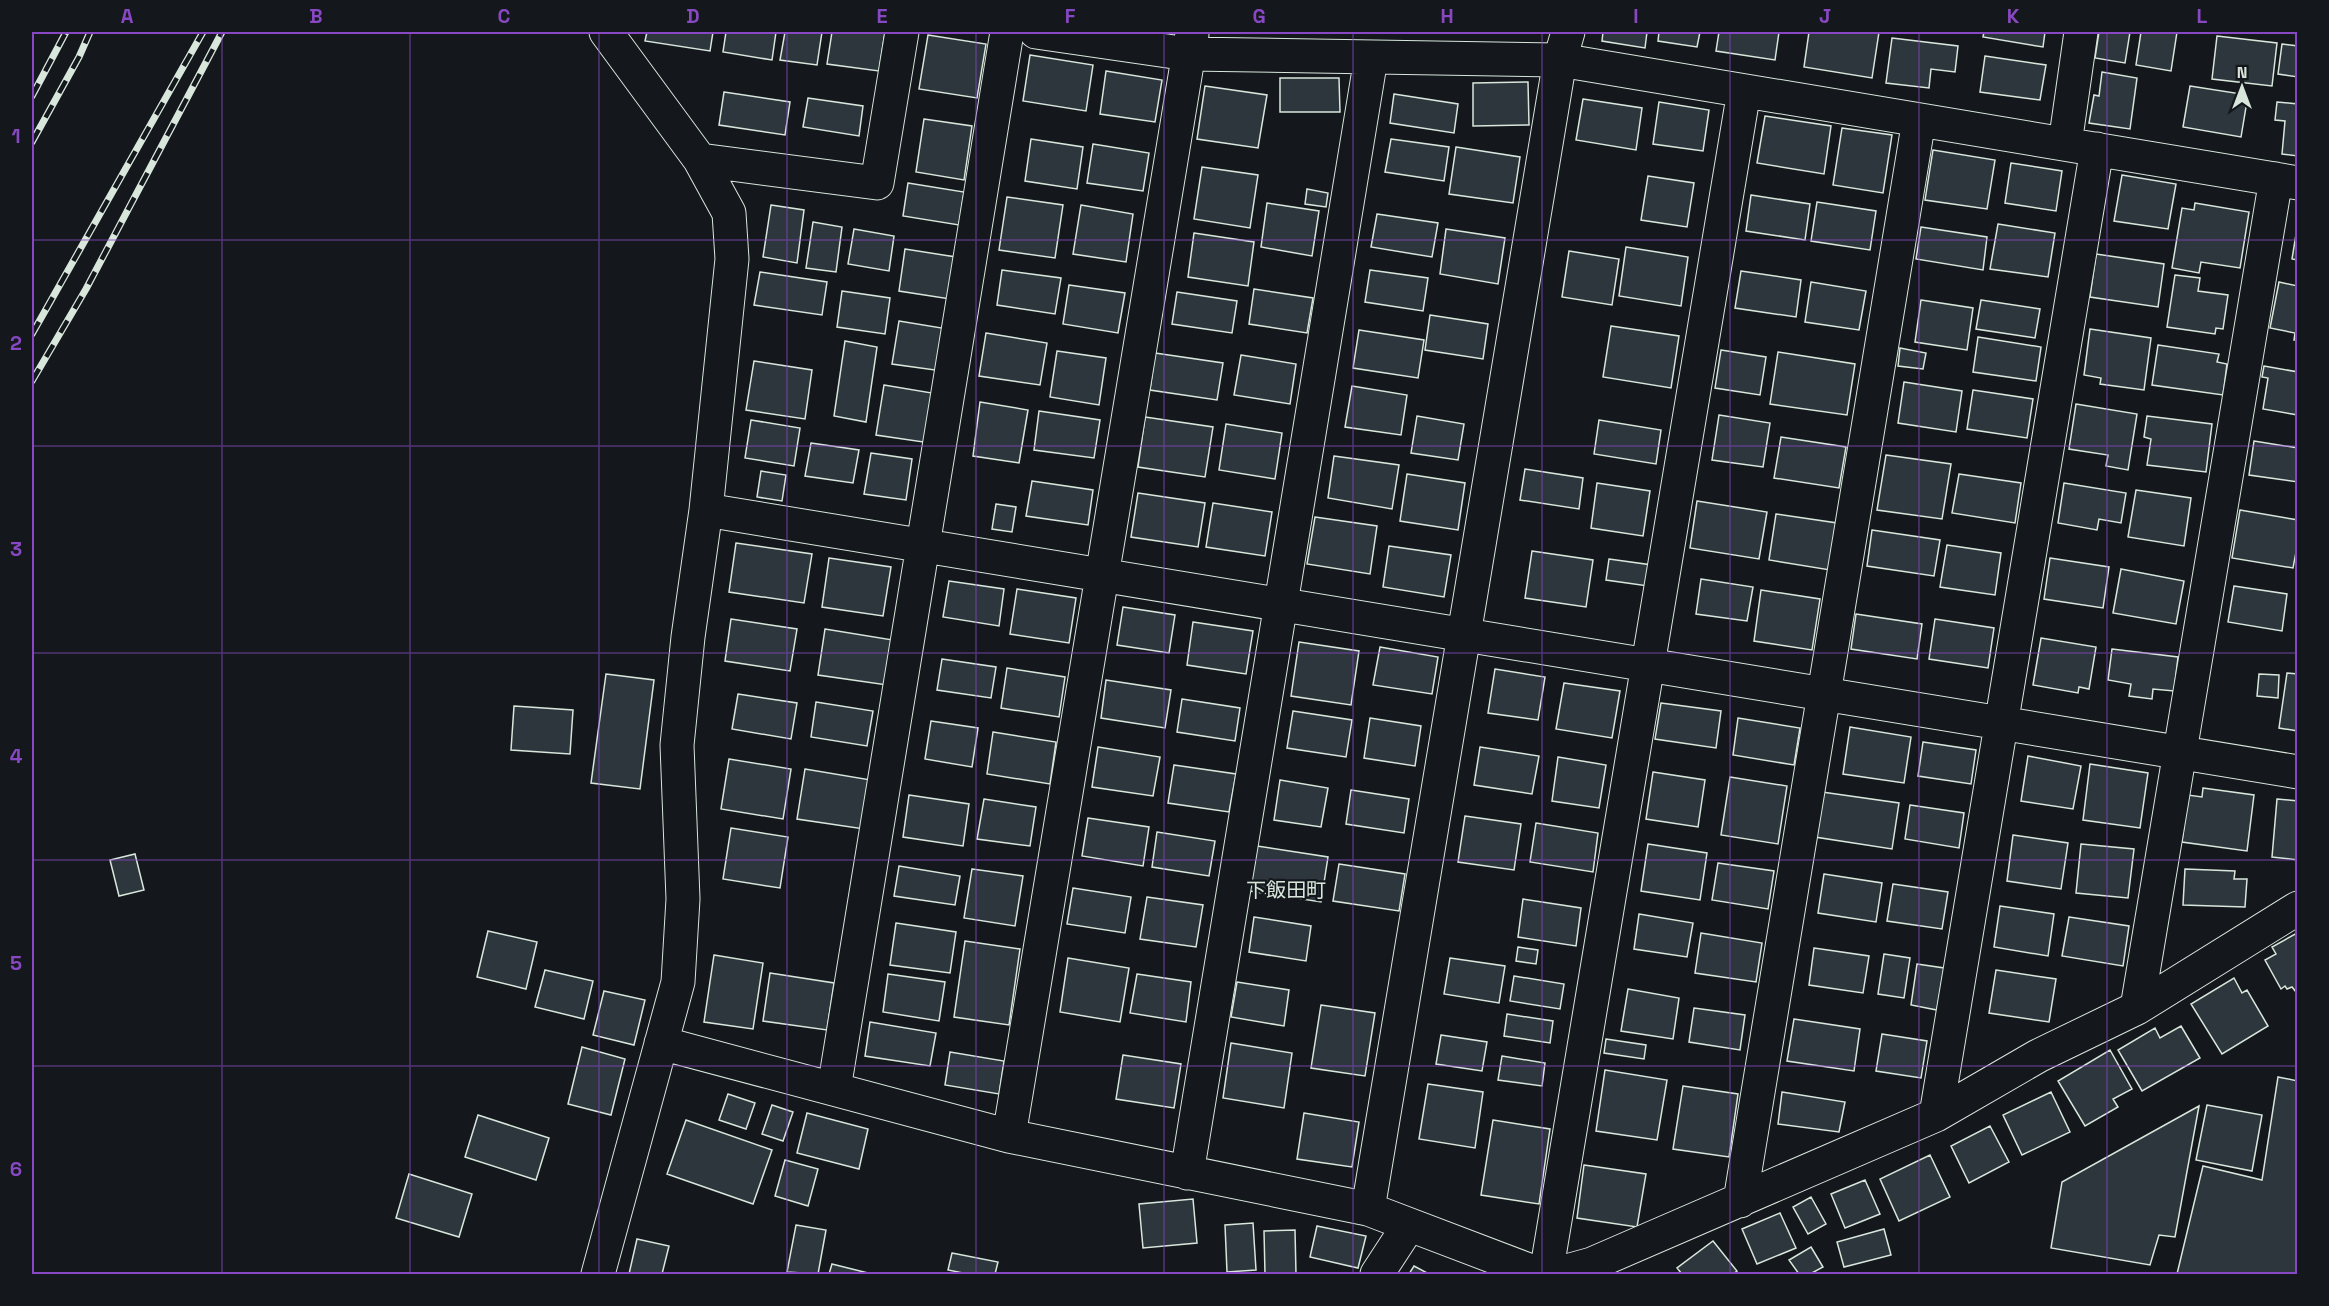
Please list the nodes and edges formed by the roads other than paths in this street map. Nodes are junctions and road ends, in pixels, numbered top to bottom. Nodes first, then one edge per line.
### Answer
1 (606, 32) edge
2 (902, 32) edge
3 (1007, 32) edge
4 (1036, 32) edge
5 (2081, 32) edge
6 (1190, 43) edge
7 (1564, 46) edge
8 (1371, 58) junction
9 (1744, 91) junction
10 (1919, 120) junction
11 (2066, 144) junction
12 (2097, 149) junction
13 (700, 160) junction
14 (2287, 181) edge
15 (705, 510) junction
16 (923, 546) junction
17 (1102, 574) junction
18 (1281, 605) junction
19 (1464, 634) junction
20 (1648, 664) junction
21 (1824, 694) junction
22 (2002, 723) junction
23 (2180, 752) junction
24 (2298, 771) edge
25 (2298, 908) edge
26 (2137, 1008) junction
27 (661, 1043) junction
28 (834, 1089) junction
29 (1936, 1115) junction
30 (1008, 1136) junction
31 (1187, 1173) junction
32 (1740, 1201) junction
33 (1368, 1209) junction
34 (1409, 1225) junction
35 (598, 1275) edge
36 (1377, 1275) edge
37 (1539, 1275) edge
38 (1546, 1275) edge
39 (1556, 1275) edge

1 - 13 street
2 - 13 street
3 - 16 street
4 - 6 street
5 - 11 street
6 - 8 street
6 - 17 street
7 - 8 street
7 - 9 street
7 - 19 street
8 - 18 street
9 - 10 street
9 - 20 street
10 - 11 street
10 - 21 street
11 - 12 street
12 - 14 street
12 - 22 street
13 - 15 street
14 - 23 street
15 - 16 street
15 - 27 street
16 - 17 street
16 - 28 street
17 - 18 street
17 - 30 street
18 - 19 street
18 - 31 street
19 - 20 street
19 - 33 street
20 - 21 street
20 - 38 street
21 - 22 street
21 - 32 street
22 - 23 street
22 - 29 street
23 - 24 street
23 - 26 street
25 - 26 street
26 - 29 street
27 - 28 street
27 - 35 street
28 - 30 street
29 - 32 street
30 - 31 street
31 - 33 street
32 - 39 street
33 - 34 street
34 - 36 street
34 - 37 street

